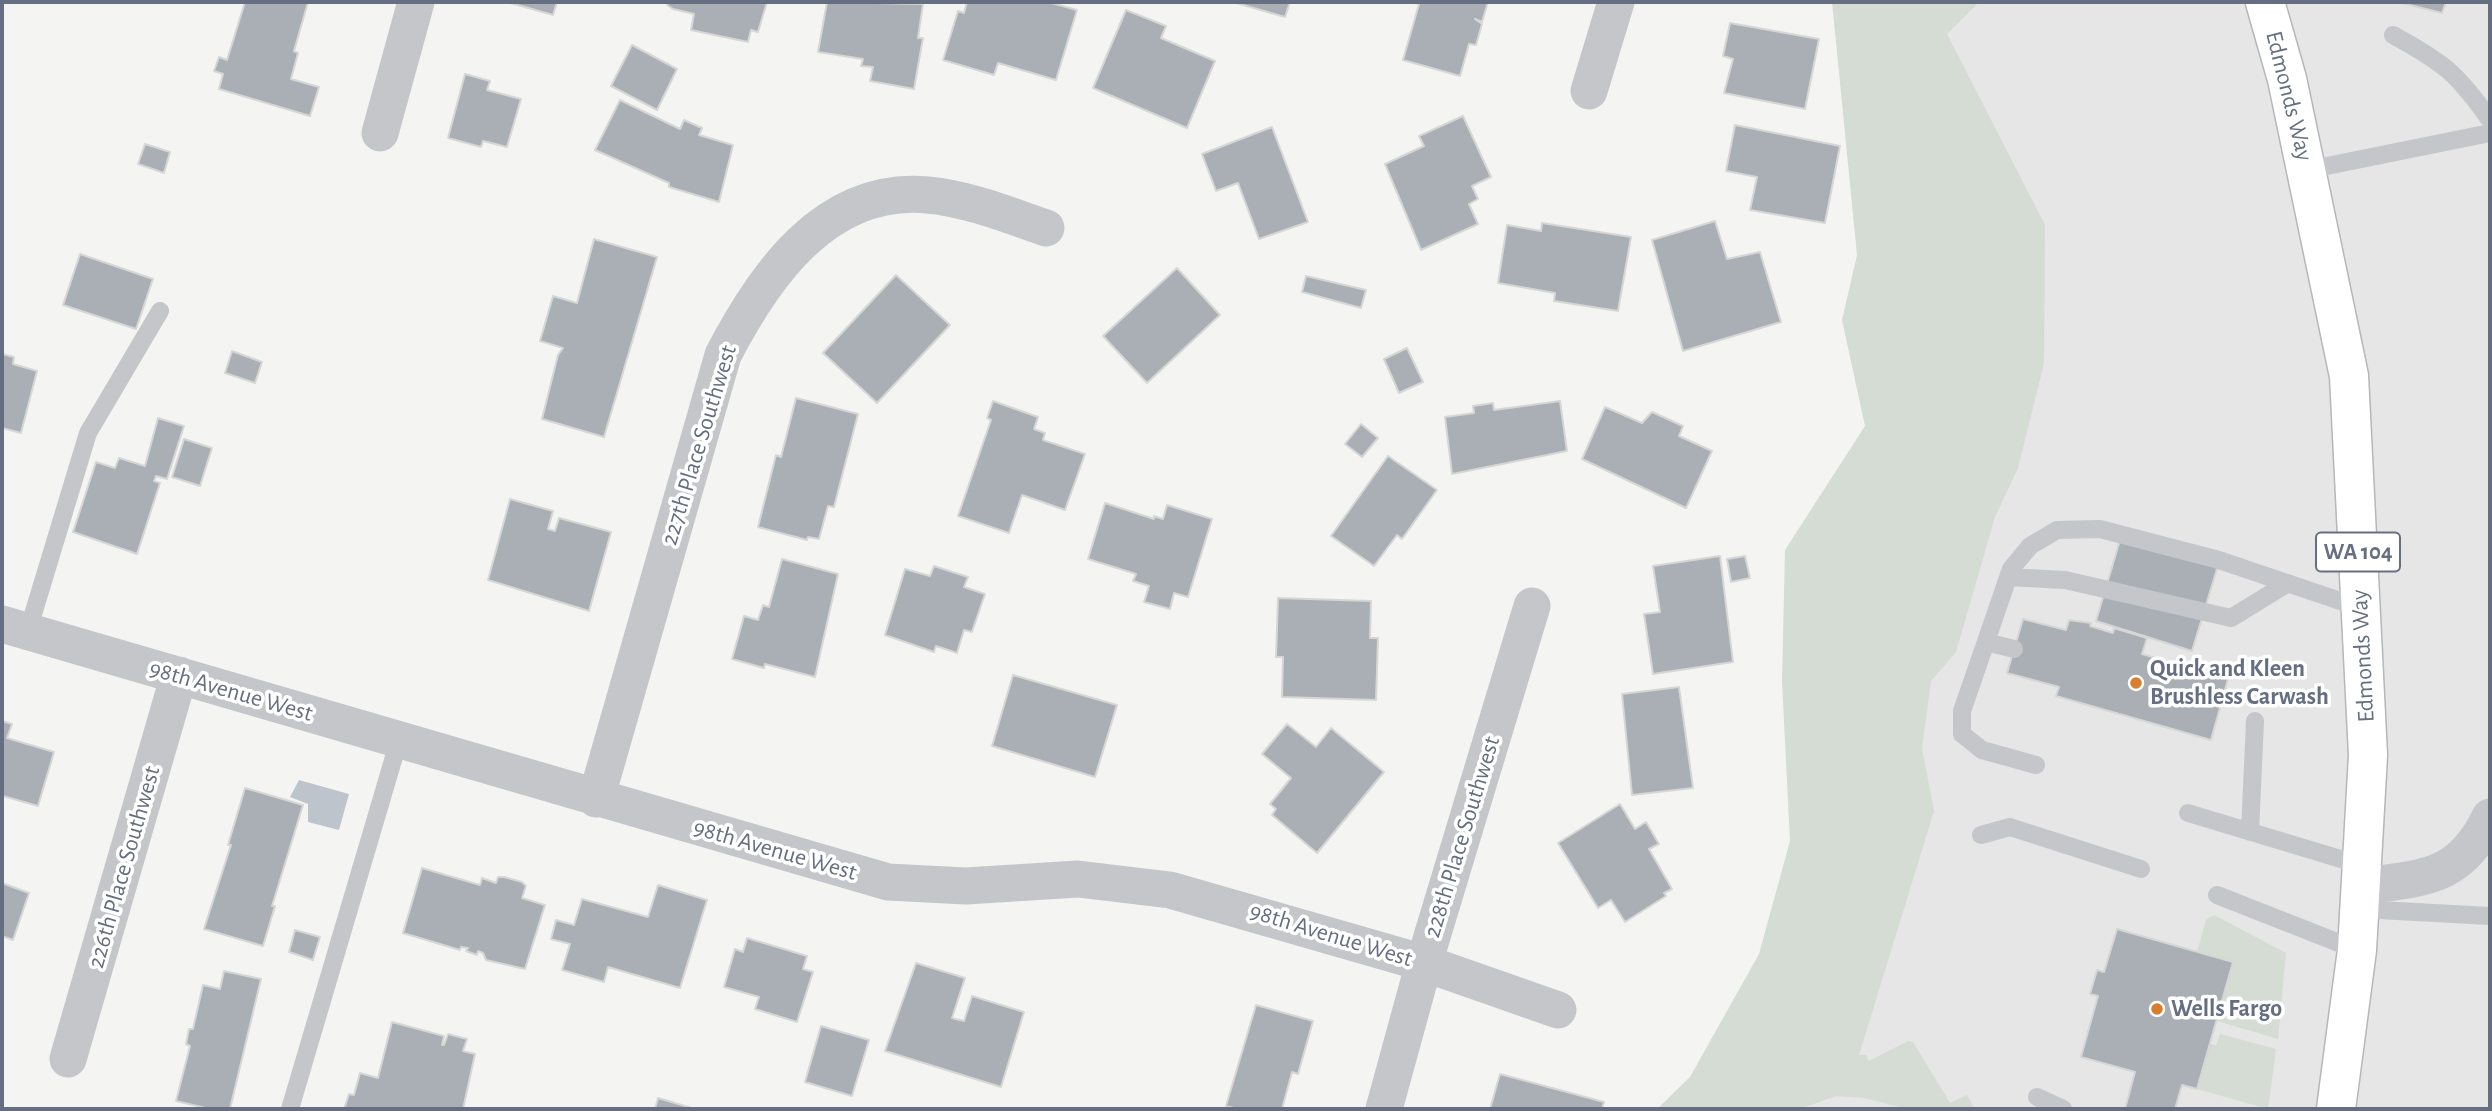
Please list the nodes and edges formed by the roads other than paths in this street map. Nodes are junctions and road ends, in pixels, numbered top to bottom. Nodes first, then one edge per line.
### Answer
1 (416, 2) edge
2 (1616, 2) edge
3 (2264, 2) edge
4 (2393, 35) dead end
5 (1590, 91) dead end
6 (2490, 120) edge
7 (380, 133) dead end
8 (2490, 133) edge
9 (2307, 170) junction
10 (1046, 228) dead end
11 (160, 312) dead end
12 (2008, 577) junction
13 (2288, 583) junction
14 (1532, 606) dead end
15 (2361, 608) junction
16 (15, 628) edge
17 (1986, 642) junction
18 (2014, 649) dead end
19 (179, 675) junction
20 (2255, 721) dead end
21 (399, 740) junction
22 (2036, 765) dead end
23 (596, 799) junction
24 (2188, 813) dead end
25 (2490, 817) edge
26 (2250, 832) junction
27 (1981, 835) dead end
28 (2141, 869) dead end
29 (2362, 887) junction
30 (2217, 895) dead end
31 (2490, 916) edge
32 (2357, 950) junction
33 (1424, 963) junction
34 (1558, 1010) dead end
35 (68, 1059) dead end
36 (2037, 1097) dead end
37 (290, 1109) edge
38 (1384, 1109) edge
39 (2063, 1109) edge
40 (2336, 1109) edge

1 - 7 street
2 - 5 street
3 - 9 main road, Edmonds Way / WA 104
4 - 6 lane
8 - 9 lane
9 - 15 main road, Edmonds Way / WA 104
10 - 23 street, 227th Place Southwest
11 - 16 lane
12 - 13 lane
12 - 13 lane
12 - 17 lane
13 - 15 lane
14 - 33 street, 228th Place Southwest
15 - 29 main road, Edmonds Way / WA 104
16 - 19 street, 98th Avenue West
17 - 18 lane
17 - 22 lane
19 - 21 street, 98th Avenue West
19 - 35 street, 226th Place Southwest
20 - 26 lane
21 - 23 street, 98th Avenue West
21 - 37 lane
23 - 33 street, 98th Avenue West
24 - 26 lane
25 - 29 street
26 - 29 lane
27 - 28 lane
29 - 31 lane
29 - 32 main road, Edmonds Way / WA 104
30 - 32 lane
32 - 40 main road, Edmonds Way / WA 104
33 - 34 street, 98th Avenue West
33 - 38 street, 228th Place Southwest
36 - 39 lane

